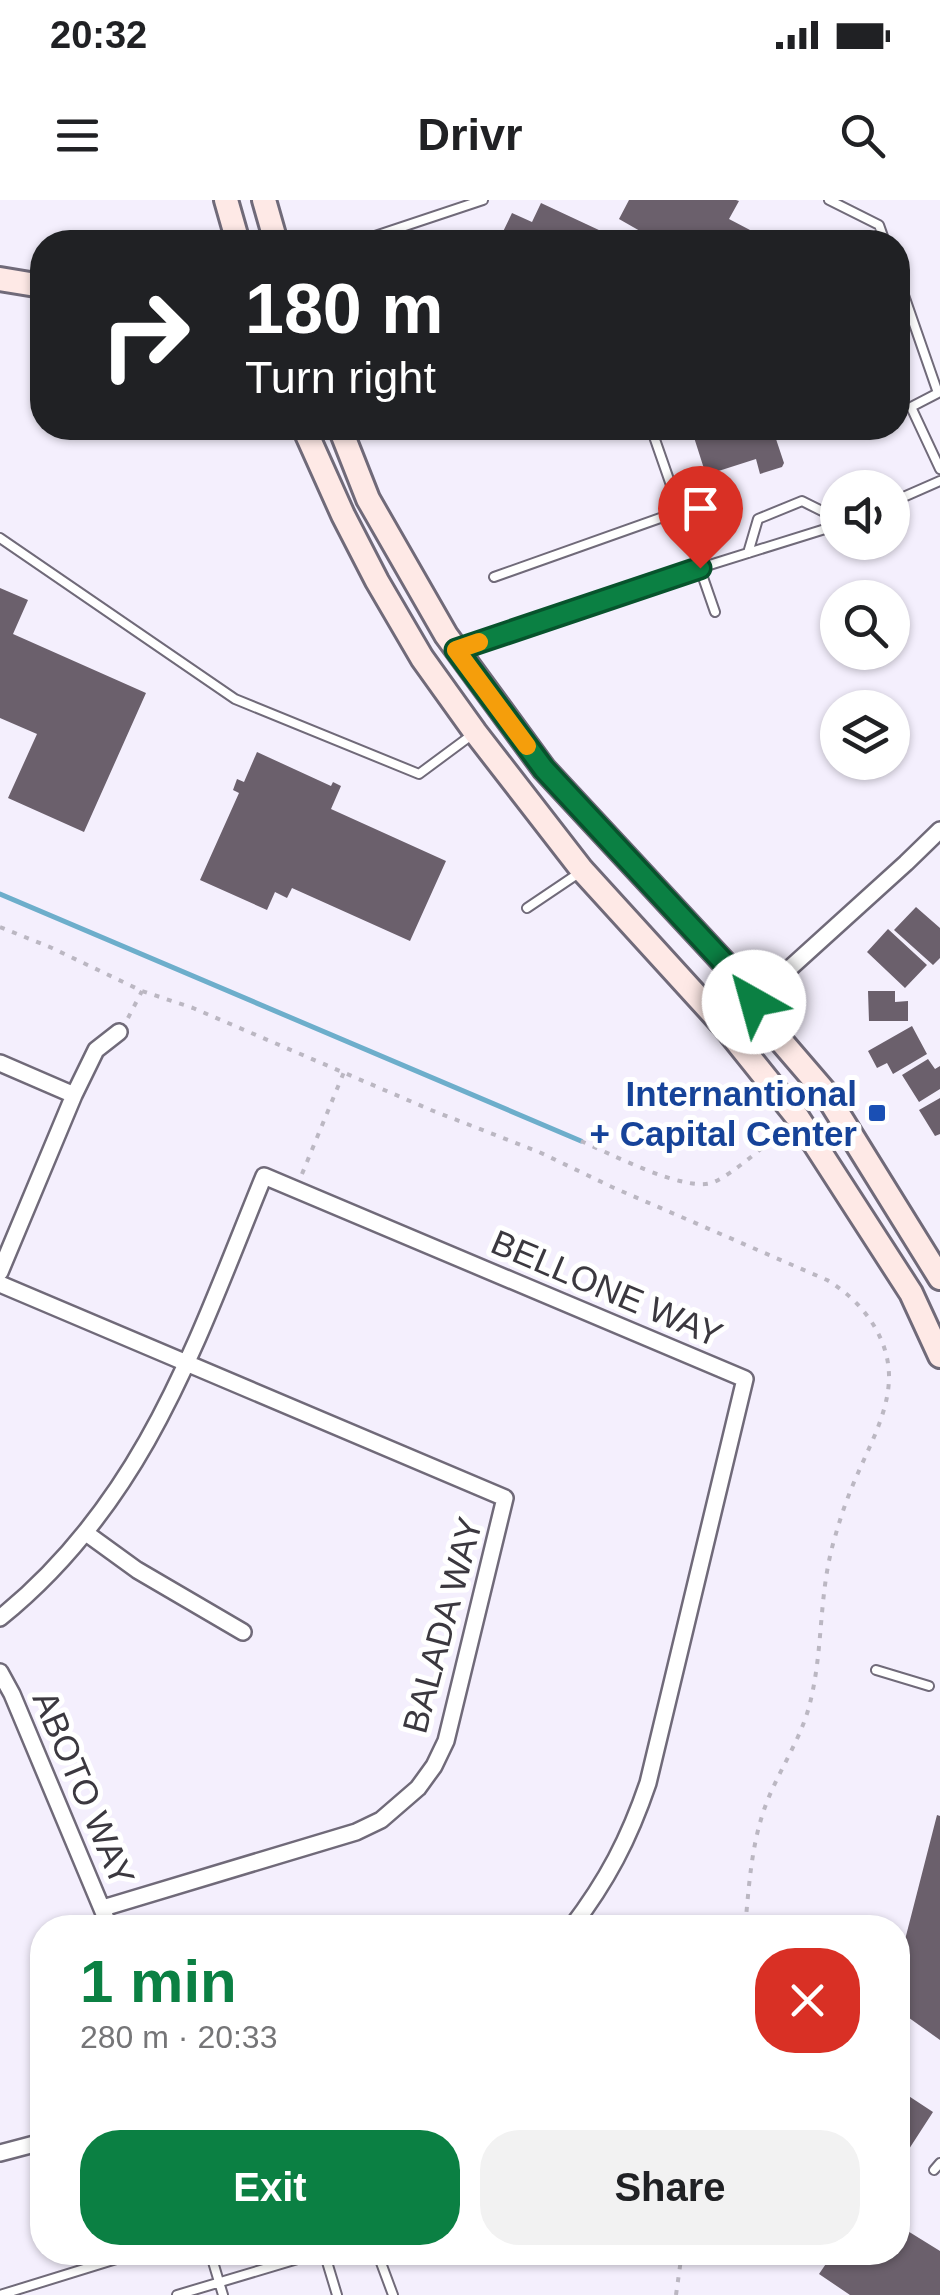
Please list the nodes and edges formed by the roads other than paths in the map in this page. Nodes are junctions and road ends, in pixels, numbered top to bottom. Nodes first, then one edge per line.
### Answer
1 (226, 200) edge
2 (264, 200) edge
3 (484, 200) edge
4 (829, 200) edge
5 (235, 230) edge
6 (273, 230) edge
7 (393, 230) edge
8 (881, 230) edge
9 (0, 279) edge
10 (30, 284) edge
11 (910, 312) edge
12 (309, 440) edge
13 (345, 440) edge
14 (655, 440) edge
15 (940, 469) edge
16 (940, 481) edge
17 (910, 494) edge
18 (680, 512) junction
19 (820, 512) edge
20 (820, 528) edge
21 (0, 538) edge
22 (748, 552) junction
23 (700, 568) junction
24 (494, 576) dead end
25 (715, 612) dead end
26 (456, 650) junction
27 (476, 732) junction
28 (940, 830) edge
29 (582, 870) junction
30 (527, 908) dead end
31 (754, 1002) junction
32 (725, 1027) junction
33 (120, 1032) road end
34 (0, 1063) edge
35 (74, 1095) junction
36 (0, 1272) edge
37 (940, 1278) edge
38 (0, 1284) edge
39 (937, 1341) edge
40 (187, 1363) junction
41 (86, 1533) junction
42 (0, 1618) edge
43 (244, 1632) dead end
44 (876, 1670) dead end
45 (0, 1672) edge
46 (928, 1686) dead end
47 (103, 1908) junction
48 (105, 1915) edge
49 (581, 1915) edge
50 (30, 2145) edge
51 (0, 2153) edge
52 (97, 2265) edge
53 (214, 2265) edge
54 (277, 2265) edge
55 (327, 2265) edge
56 (382, 2265) edge
57 (41, 2282) junction
58 (219, 2282) junction
59 (0, 2295) edge
60 (46, 2295) edge
61 (177, 2295) edge
62 (222, 2295) edge
63 (337, 2295) edge
64 (393, 2295) edge

1 - 5 main road
2 - 6 main road
3 - 7 lane
4 - 8 lane
9 - 10 main road
11 - 15 lane
12 - 27 main road
13 - 26 main road
14 - 18 lane
16 - 17 lane
18 - 23 lane
18 - 24 lane
19 - 22 lane
20 - 22 lane
21 - 27 lane
22 - 23 lane
23 - 25 lane
23 - 26 lane
26 - 31 main road
27 - 29 main road
28 - 31 street
29 - 30 lane
29 - 32 main road
31 - 32 street
31 - 37 main road
32 - 39 main road
33 - 35 street
34 - 35 street
35 - 36 street
38 - 40 street, BALADA WAY
40 - 41 street
40 - 47 street, BALADA WAY
40 - 49 street, BELLONE WAY
41 - 42 street
41 - 43 street
44 - 46 lane
45 - 47 street, ABOTO WAY
47 - 48 street, ABOTO WAY
50 - 51 street
52 - 57 lane
53 - 58 lane
54 - 58 lane
55 - 63 lane
56 - 64 lane
57 - 59 lane
57 - 60 lane
58 - 61 lane
58 - 62 lane

